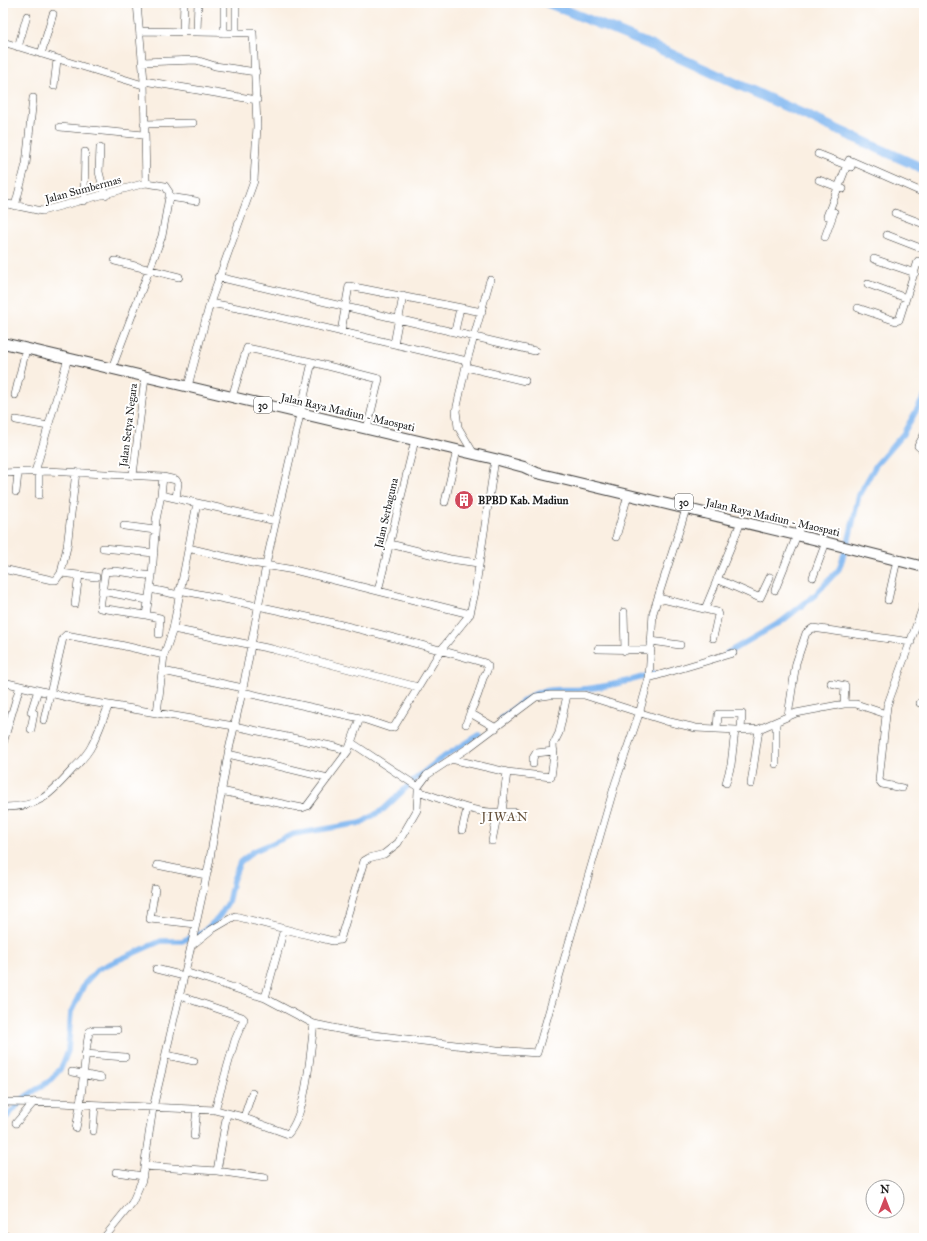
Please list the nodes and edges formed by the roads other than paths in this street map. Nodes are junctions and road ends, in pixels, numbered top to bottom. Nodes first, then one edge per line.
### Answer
1 (137, 3) edge
2 (184, 3) edge
3 (198, 3) edge
4 (224, 3) edge
5 (236, 3) edge
6 (53, 14) dead end
7 (28, 16) dead end
8 (140, 31) junction
9 (184, 31) junction
10 (197, 31) junction
11 (224, 33) junction
12 (236, 33) junction
13 (3, 42) edge
14 (18, 46) junction
15 (41, 54) junction
16 (57, 60) junction
17 (142, 62) junction
18 (256, 72) junction
19 (143, 83) junction
20 (54, 86) dead end
21 (33, 98) dead end
22 (257, 100) junction
23 (193, 123) dead end
24 (144, 124) junction
25 (60, 128) dead end
26 (144, 135) junction
27 (100, 148) dead end
28 (85, 152) dead end
29 (818, 154) dead end
30 (850, 164) junction
31 (819, 180) dead end
32 (146, 183) junction
33 (841, 188) junction
34 (924, 193) edge
35 (105, 195) junction
36 (169, 197) junction
37 (84, 201) junction
38 (196, 201) dead end
39 (3, 203) edge
40 (823, 205) dead end
41 (14, 206) junction
42 (831, 208) junction
43 (894, 213) dead end
44 (827, 216) dead end
45 (924, 224) edge
46 (887, 235) dead end
47 (824, 237) dead end
48 (924, 248) edge
49 (874, 259) dead end
50 (115, 261) dead end
51 (921, 263) edge
52 (150, 270) junction
53 (915, 273) junction
54 (179, 277) dead end
55 (218, 277) junction
56 (490, 280) dead end
57 (868, 284) dead end
58 (403, 296) junction
59 (906, 298) junction
60 (210, 303) junction
61 (346, 307) junction
62 (460, 308) junction
63 (858, 308) dead end
64 (482, 312) junction
65 (399, 319) junction
66 (455, 331) junction
67 (341, 332) junction
68 (475, 335) junction
69 (3, 343) edge
70 (394, 344) junction
71 (26, 349) junction
72 (535, 351) dead end
73 (68, 358) junction
74 (312, 362) junction
75 (467, 364) junction
76 (112, 368) junction
77 (145, 377) junction
78 (525, 381) dead end
79 (188, 386) junction
80 (15, 396) dead end
81 (232, 397) junction
82 (300, 414) junction
83 (16, 420) dead end
84 (48, 426) junction
85 (367, 429) junction
86 (924, 435) edge
87 (415, 440) junction
88 (457, 450) junction
89 (924, 451) edge
90 (474, 454) junction
91 (495, 459) junction
92 (3, 472) edge
93 (37, 472) junction
94 (76, 472) junction
95 (18, 473) junction
96 (133, 475) junction
97 (163, 477) junction
98 (597, 484) junction
99 (16, 492) dead end
100 (161, 495) junction
101 (628, 495) junction
102 (38, 496) dead end
103 (176, 498) junction
104 (445, 502) dead end
105 (198, 503) junction
106 (686, 510) junction
107 (276, 521) junction
108 (741, 522) junction
109 (124, 526) dead end
110 (155, 530) junction
111 (798, 532) junction
112 (616, 537) dead end
113 (826, 542) junction
114 (390, 544) junction
115 (849, 545) junction
116 (103, 548) dead end
117 (188, 548) junction
118 (154, 553) junction
119 (897, 560) junction
120 (924, 562) edge
121 (478, 563) junction
122 (267, 565) junction
123 (3, 569) edge
124 (61, 573) junction
125 (79, 575) junction
126 (152, 576) junction
127 (96, 577) dead end
128 (770, 577) dead end
129 (813, 577) dead end
130 (717, 579) junction
131 (150, 589) junction
132 (775, 590) dead end
133 (102, 591) junction
134 (378, 591) junction
135 (179, 592) junction
136 (658, 598) junction
137 (147, 600) junction
138 (888, 600) dead end
139 (75, 604) dead end
140 (924, 604) edge
141 (259, 605) junction
142 (705, 609) junction
143 (624, 612) dead end
144 (470, 614) junction
145 (146, 615) junction
146 (922, 615) edge
147 (173, 628) junction
148 (159, 634) dead end
149 (713, 638) dead end
150 (651, 641) junction
151 (911, 642) junction
152 (252, 645) junction
153 (680, 645) dead end
154 (598, 649) dead end
155 (441, 650) junction
156 (651, 650) junction
157 (625, 651) junction
158 (733, 653) dead end
159 (164, 655) junction
160 (164, 671) junction
161 (649, 677) junction
162 (3, 682) edge
163 (831, 683) dead end
164 (20, 686) junction
165 (418, 687) junction
166 (38, 690) junction
167 (243, 690) junction
168 (50, 693) junction
169 (567, 695) junction
170 (844, 704) junction
171 (109, 705) junction
172 (156, 713) junction
173 (470, 713) junction
174 (639, 714) junction
175 (886, 714) junction
176 (788, 716) junction
177 (360, 718) junction
178 (44, 720) dead end
179 (776, 722) junction
180 (466, 724) dead end
181 (234, 726) junction
182 (493, 726) junction
183 (32, 729) dead end
184 (717, 729) junction
185 (759, 729) junction
186 (738, 730) junction
187 (3, 743) edge
188 (352, 743) junction
189 (348, 751) junction
190 (554, 751) junction
191 (228, 754) junction
192 (450, 759) junction
193 (532, 764) dead end
194 (776, 764) dead end
195 (507, 772) junction
196 (328, 778) junction
197 (726, 783) dead end
198 (751, 784) dead end
199 (902, 788) dead end
200 (418, 789) junction
201 (221, 791) junction
202 (4, 808) edge
203 (467, 809) junction
204 (500, 812) junction
205 (515, 812) dead end
206 (462, 830) dead end
207 (492, 841) dead end
208 (157, 865) dead end
209 (206, 875) junction
210 (156, 889) dead end
211 (195, 926) junction
212 (284, 929) junction
213 (191, 946) junction
214 (156, 969) dead end
215 (184, 974) junction
216 (180, 996) junction
217 (265, 998) junction
218 (314, 1024) junction
219 (117, 1030) dead end
220 (85, 1054) junction
221 (166, 1055) junction
222 (125, 1057) dead end
223 (194, 1062) dead end
224 (72, 1072) dead end
225 (83, 1075) junction
226 (101, 1078) dead end
227 (252, 1093) dead end
228 (3, 1102) edge
229 (34, 1102) junction
230 (81, 1104) junction
231 (95, 1105) junction
232 (153, 1108) junction
233 (198, 1109) junction
234 (215, 1110) junction
235 (228, 1113) junction
236 (244, 1117) junction
237 (16, 1123) dead end
238 (76, 1128) dead end
239 (93, 1131) dead end
240 (194, 1136) dead end
241 (144, 1166) junction
242 (217, 1171) junction
243 (116, 1172) dead end
244 (143, 1176) junction
245 (265, 1178) dead end
246 (3, 1235) edge
247 (10, 1238) edge
248 (104, 1238) edge

1 - 8 street
2 - 9 street
3 - 10 street
4 - 11 street
5 - 12 street
6 - 15 street
7 - 14 street
8 - 9 street
8 - 17 street
9 - 10 street
10 - 11 street
11 - 12 street
12 - 18 street
13 - 14 street
14 - 15 street
15 - 16 street
16 - 19 street
16 - 20 street
17 - 18 street
17 - 19 street
18 - 22 street
19 - 22 street
19 - 24 street
21 - 41 street
22 - 55 street
23 - 24 street
24 - 26 street
25 - 26 street
26 - 32 street
27 - 35 street
28 - 37 street
29 - 30 street
30 - 33 street
30 - 34 street
31 - 33 street
32 - 35 street, Jalan Sumbermas
32 - 36 street
33 - 42 street
33 - 47 street
35 - 37 street, Jalan Sumbermas
36 - 38 street
36 - 52 street
37 - 41 street, Jalan Sumbermas
39 - 41 street, Jalan Sumbermas
40 - 42 street
42 - 44 street
43 - 45 street
46 - 48 street
48 - 51 street
49 - 53 street
50 - 52 street
51 - 53 street
52 - 54 street
52 - 76 street
53 - 59 street
55 - 60 street
55 - 61 street
56 - 64 street
57 - 59 street
58 - 61 street
58 - 62 street
58 - 65 street
59 - 63 street
60 - 67 street
60 - 79 street
61 - 65 street
61 - 67 street
62 - 64 street
62 - 66 street
64 - 68 street
65 - 66 street
65 - 70 street
66 - 68 street
67 - 70 street
68 - 72 street
68 - 75 street
69 - 71 highway, Jalan Raya Madiun - Maospati / 30
70 - 75 street
71 - 73 highway, Jalan Raya Madiun - Maospati / 30
71 - 80 street
73 - 76 highway, Jalan Raya Madiun - Maospati / 30
73 - 84 street
74 - 81 street
74 - 82 street
74 - 85 street
75 - 78 street
75 - 90 street
76 - 77 highway, Jalan Raya Madiun - Maospati / 30
77 - 79 highway, Jalan Raya Madiun - Maospati / 30
77 - 96 street, Jalan Setya Negara
79 - 81 highway, Jalan Raya Madiun - Maospati / 30
81 - 82 highway, Jalan Raya Madiun - Maospati / 30
82 - 85 highway, Jalan Raya Madiun - Maospati / 30
82 - 107 street
83 - 84 street
84 - 93 street
85 - 87 highway, Jalan Raya Madiun - Maospati / 30
86 - 89 street
87 - 88 highway, Jalan Raya Madiun - Maospati / 30
87 - 114 street, Jalan Serbaguna
88 - 90 highway, Jalan Raya Madiun - Maospati / 30
88 - 104 street
90 - 91 highway, Jalan Raya Madiun - Maospati / 30
91 - 98 highway, Jalan Raya Madiun - Maospati / 30
91 - 121 street
92 - 95 street
93 - 94 street
93 - 95 street
93 - 102 street
94 - 96 street
94 - 124 street
95 - 99 street
96 - 97 street
97 - 100 street
97 - 103 street
98 - 101 highway, Jalan Raya Madiun - Maospati / 30
98 - 111 highway, Jalan Raya Madiun - Maospati / 30
100 - 103 street
100 - 110 street
101 - 106 highway, Jalan Raya Madiun - Maospati / 30
101 - 112 street
103 - 105 street
105 - 107 street
105 - 117 street
106 - 108 highway, Jalan Raya Madiun - Maospati / 30
106 - 136 street
107 - 122 street
108 - 111 highway, Jalan Raya Madiun - Maospati / 30
108 - 130 street
109 - 110 street
110 - 118 street
111 - 113 highway, Jalan Raya Madiun - Maospati / 30
111 - 115 highway, Jalan Raya Madiun - Maospati / 30
111 - 132 street
113 - 115 highway, Jalan Raya Madiun - Maospati / 30
113 - 129 street
114 - 121 street
114 - 134 street, Jalan Serbaguna
115 - 119 highway, Jalan Raya Madiun - Maospati / 30
115 - 120 highway, Jalan Raya Madiun - Maospati / 30
116 - 118 street
117 - 122 street
117 - 135 street
118 - 126 street
119 - 120 highway, Jalan Raya Madiun - Maospati / 30
119 - 138 street
121 - 144 street
122 - 134 street
122 - 141 street
123 - 124 street
124 - 125 street
125 - 127 street
125 - 139 street
126 - 131 street
126 - 133 street
128 - 130 street
130 - 142 street
131 - 135 street
131 - 137 street
133 - 137 street
133 - 145 street
134 - 144 street
135 - 141 street
135 - 147 street
136 - 142 street
136 - 150 street
137 - 145 street
140 - 146 street
141 - 152 street
141 - 155 street
142 - 149 street
143 - 157 street
144 - 155 street
145 - 148 street
146 - 151 street
147 - 152 street
147 - 159 street
150 - 153 street
150 - 156 street
151 - 175 street
151 - 176 street
152 - 165 street
152 - 167 street
154 - 157 street
155 - 165 street
155 - 173 street
156 - 157 street
156 - 161 street
158 - 161 street
159 - 160 street
159 - 168 street
160 - 167 street
160 - 172 street
161 - 174 street
162 - 164 street
163 - 170 street
164 - 166 street
164 - 187 street
165 - 177 street
166 - 168 street
166 - 183 street
167 - 177 street
167 - 181 street
168 - 171 street
168 - 178 street
169 - 174 street
169 - 182 street
169 - 190 street
170 - 175 street
170 - 176 street
171 - 172 street
171 - 202 street
172 - 181 street
173 - 180 street
173 - 182 street
174 - 184 street
174 - 218 street
175 - 199 street
176 - 179 street
177 - 188 street
179 - 185 street
179 - 194 street
181 - 189 street
181 - 191 street
182 - 192 street
184 - 186 street
184 - 186 street
185 - 186 street
185 - 198 street
186 - 197 street
188 - 189 street
188 - 200 street
189 - 196 street
190 - 193 street
190 - 195 street
191 - 196 street
191 - 201 street
192 - 195 street
192 - 200 street
195 - 204 street
196 - 201 street
200 - 203 street
200 - 212 street
201 - 209 street
203 - 204 street
203 - 206 street
204 - 205 street
204 - 207 street
208 - 209 street
209 - 211 street
210 - 211 street
211 - 213 street
212 - 213 street
212 - 217 street
213 - 215 street
214 - 215 street
215 - 216 street
215 - 217 street
216 - 221 street
216 - 234 street
217 - 218 street
218 - 236 street
219 - 220 street
220 - 222 street
220 - 225 street
221 - 223 street
221 - 232 street
224 - 225 street
225 - 226 street
225 - 230 street
227 - 236 street
228 - 229 street
229 - 230 street
229 - 237 street
230 - 231 street
230 - 238 street
231 - 232 street
231 - 239 street
232 - 233 street
232 - 241 street
233 - 234 street
233 - 240 street
234 - 235 street
235 - 236 street
235 - 242 street
241 - 242 street
241 - 244 street
242 - 245 street
243 - 244 street
244 - 248 street
246 - 247 street

